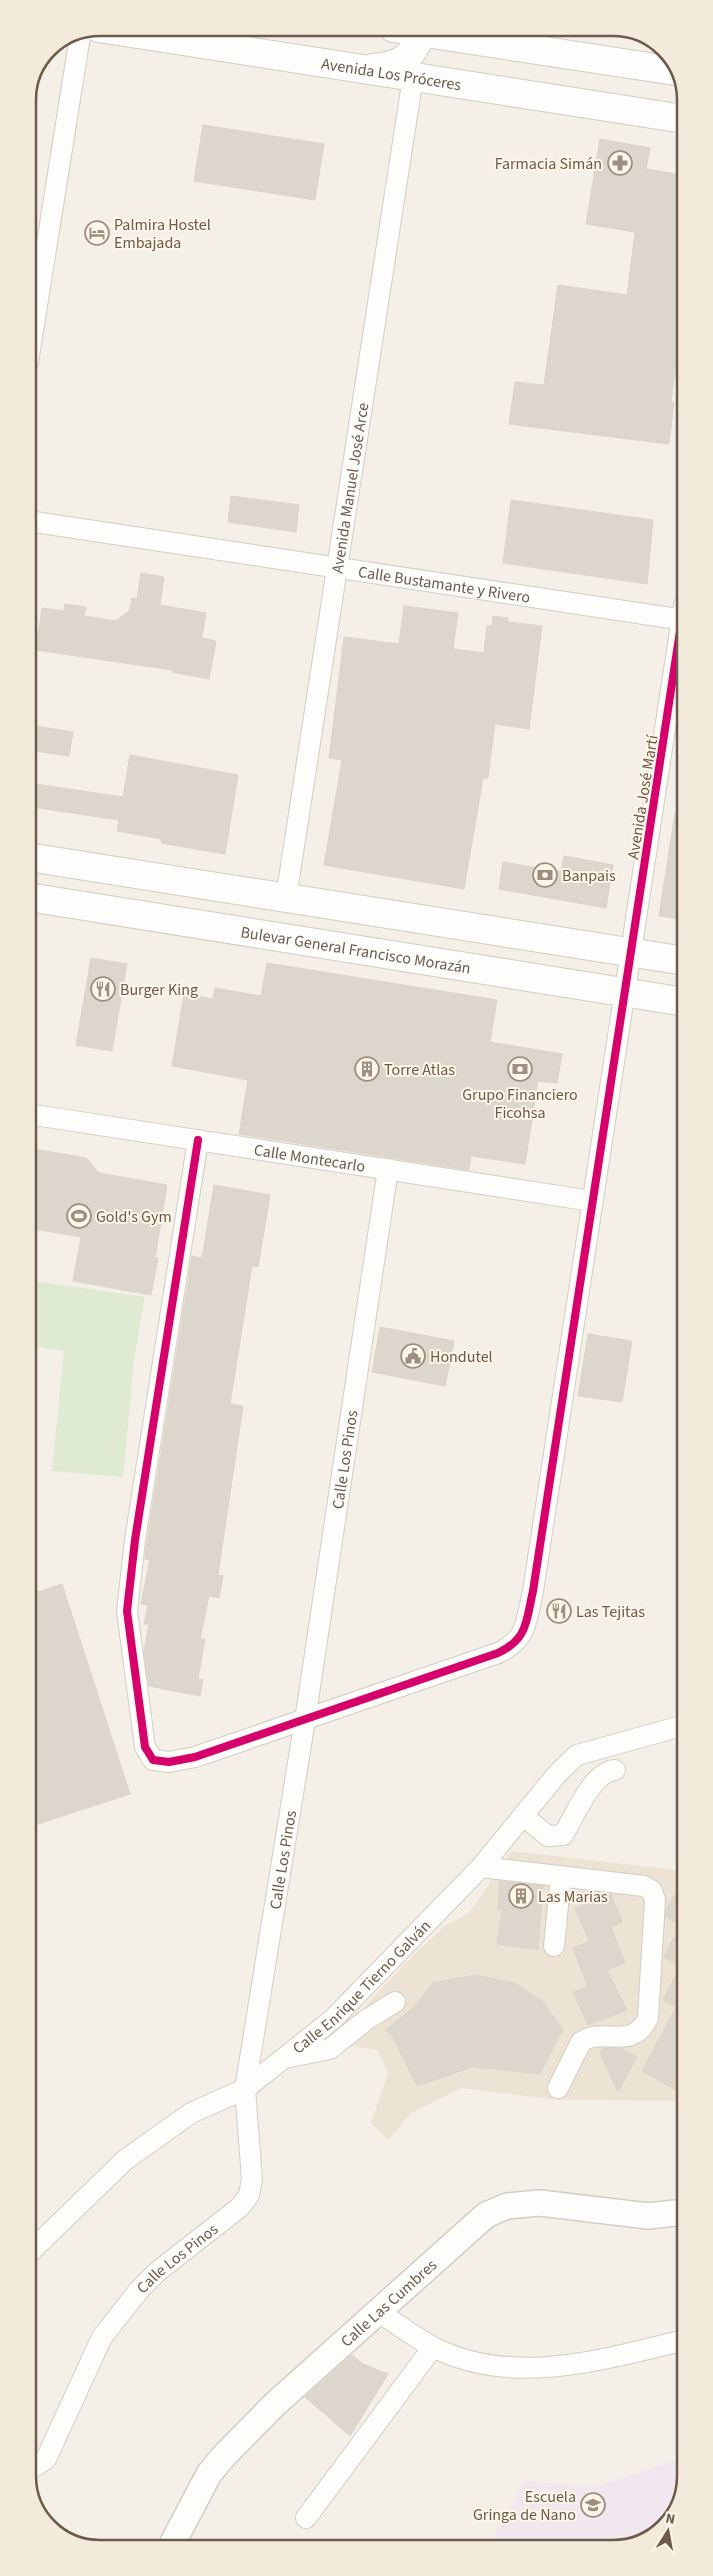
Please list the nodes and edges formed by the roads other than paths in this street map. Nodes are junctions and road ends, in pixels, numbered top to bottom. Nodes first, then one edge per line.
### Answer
1 (151, 36) edge
2 (418, 36) edge
3 (458, 36) edge
4 (79, 40) edge
5 (360, 68) junction
6 (668, 69) edge
7 (413, 77) junction
8 (677, 118) edge
9 (36, 312) edge
10 (36, 522) edge
11 (337, 568) junction
12 (677, 614) edge
13 (677, 660) edge
14 (36, 858) edge
15 (36, 897) edge
16 (286, 898) junction
17 (632, 952) junction
18 (677, 960) edge
19 (625, 992) junction
20 (677, 1001) edge
21 (36, 1115) edge
22 (198, 1140) junction
23 (388, 1169) junction
24 (592, 1201) junction
25 (305, 1720) junction
26 (677, 1727) edge
27 (615, 1770) dead end
28 (523, 1816) junction
29 (481, 1867) junction
30 (561, 1876) junction
31 (554, 1946) dead end
32 (394, 2002) dead end
33 (283, 2058) junction
34 (558, 2088) dead end
35 (245, 2089) junction
36 (677, 2213) edge
37 (36, 2246) edge
38 (378, 2312) junction
39 (677, 2342) edge
40 (433, 2347) junction
41 (36, 2465) edge
42 (306, 2518) dead end
43 (174, 2540) edge

1 - 5 main road, Avenida Los Próceres
2 - 5 main road
3 - 6 main road
4 - 9 street
5 - 7 main road, Avenida Los Próceres
7 - 8 main road, Avenida Los Próceres
7 - 11 street, Avenida Manuel José Arce
10 - 11 street, Calle Bustamante y Rivero
11 - 12 street, Calle Bustamante y Rivero
11 - 16 street, Avenida Manuel José Arce
13 - 17 street, Avenida José Martí
14 - 16 main road
15 - 19 main road, Bulevar General Francisco Morazán
16 - 17 main road
17 - 18 main road
17 - 19 street, Avenida José Martí
19 - 20 main road, Bulevar General Francisco Morazán
19 - 24 street, Avenida José Martí
21 - 22 street, Calle Montecarlo
22 - 23 street, Calle Montecarlo
22 - 25 street, Avenida José Martí
23 - 24 street, Calle Montecarlo
23 - 25 street, Calle Los Pinos
24 - 25 street, Avenida José Martí
25 - 35 street, Calle Los Pinos
26 - 28 street, Calle Enrique Tierno Galván
27 - 28 street
28 - 29 street, Calle Enrique Tierno Galván
29 - 30 street
29 - 33 street, Calle Enrique Tierno Galván
30 - 31 street
30 - 34 street
32 - 33 street
33 - 35 street, Calle Enrique Tierno Galván
35 - 37 street, Calle Enrique Tierno Galván
35 - 41 street, Calle Los Pinos
36 - 38 street, Calle Las Cumbres
38 - 40 street
38 - 43 street, Calle Las Cumbres
39 - 40 street
40 - 42 street

